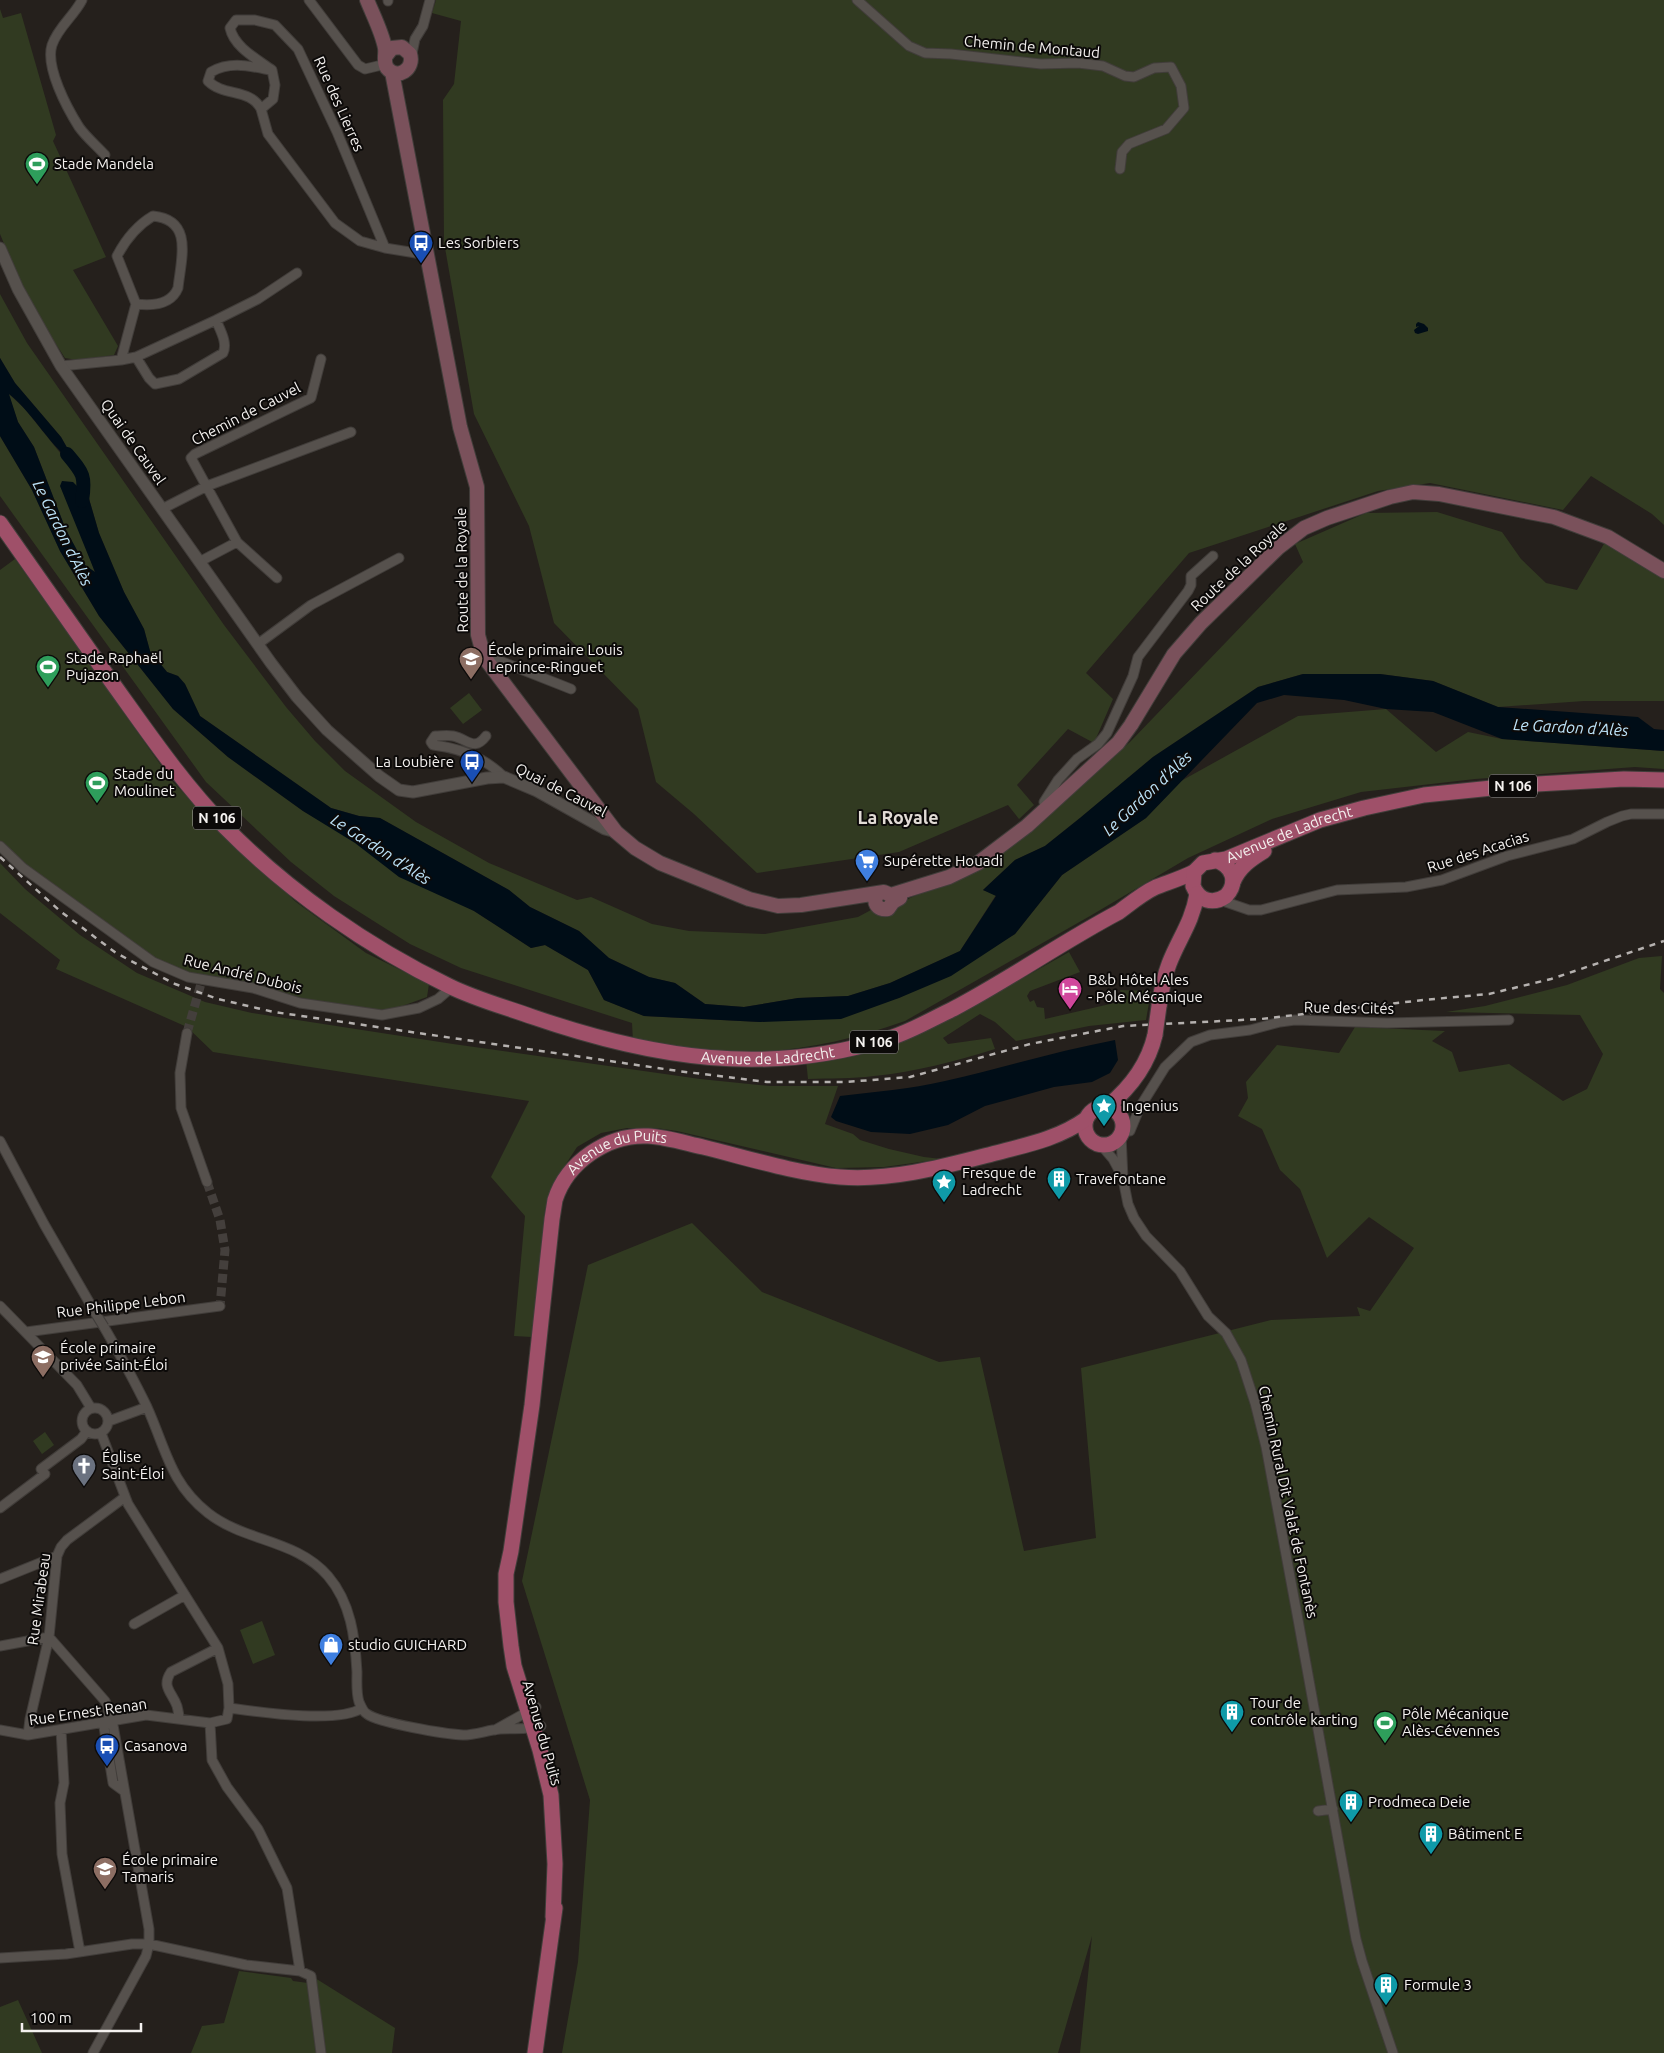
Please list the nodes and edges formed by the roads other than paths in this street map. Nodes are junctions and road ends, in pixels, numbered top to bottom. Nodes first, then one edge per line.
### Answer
1 (82, 0) edge
2 (309, 0) edge
3 (367, 0) edge
4 (430, 0) edge
5 (857, 0) edge
6 (415, 39) junction
7 (397, 60) junction
8 (272, 70) junction
9 (261, 109) junction
10 (105, 155) dead end
11 (1120, 169) dead end
12 (0, 248) edge
13 (385, 248) junction
14 (428, 254) junction
15 (297, 273) dead end
16 (136, 304) junction
17 (216, 320) junction
18 (136, 357) junction
19 (321, 359) dead end
20 (120, 360) junction
21 (61, 366) junction
22 (351, 432) dead end
23 (207, 486) junction
24 (162, 509) junction
25 (0, 523) edge
26 (236, 542) junction
27 (1213, 556) dead end
28 (399, 558) dead end
29 (199, 562) junction
30 (1664, 571) edge
31 (277, 578) dead end
32 (258, 644) junction
33 (484, 657) junction
34 (572, 689) dead end
35 (486, 736) dead end
36 (504, 777) junction
37 (1664, 780) edge
38 (1364, 808) junction
39 (1046, 809) junction
40 (1664, 814) edge
41 (616, 832) junction
42 (0, 846) edge
43 (1215, 860) junction
44 (1194, 872) junction
45 (1196, 892) junction
46 (1225, 894) junction
47 (1239, 906) junction
48 (1119, 912) junction
49 (1188, 926) junction
50 (452, 987) junction
51 (1510, 1020) dead end
52 (187, 1033) tunnel mouth
53 (1137, 1076) junction
54 (1108, 1106) junction
55 (1086, 1119) junction
56 (1122, 1129) junction
57 (0, 1141) edge
58 (1045, 1141) junction
59 (1096, 1142) junction
60 (1123, 1179) junction
61 (207, 1182) tunnel mouth
62 (0, 1306) edge
63 (220, 1306) dead end
64 (4, 1315) edge
65 (26, 1332) junction
66 (147, 1407) junction
67 (91, 1408) junction
68 (109, 1421) junction
69 (87, 1431) junction
70 (101, 1433) junction
71 (125, 1497) junction
72 (0, 1508) edge
73 (57, 1556) junction
74 (0, 1579) edge
75 (185, 1595) junction
76 (134, 1624) dead end
77 (50, 1637) junction
78 (0, 1646) edge
79 (218, 1648) junction
80 (229, 1708) junction
81 (362, 1708) junction
82 (532, 1709) junction
83 (179, 1718) junction
84 (109, 1721) junction
85 (210, 1723) junction
86 (537, 1727) junction
87 (0, 1730) edge
88 (61, 1730) junction
89 (494, 1730) junction
90 (28, 1735) junction
91 (1333, 1809) junction
92 (1318, 1811) dead end
93 (149, 1944) junction
94 (80, 1952) junction
95 (0, 1958) edge
96 (300, 1971) junction
97 (93, 2053) edge
98 (321, 2053) edge
99 (535, 2053) edge
100 (1394, 2053) edge

1 - 10 street
2 - 7 street
3 - 7 main road, Route de la Royale
4 - 6 street
5 - 11 street, Chemin de Montaud
6 - 7 street
6 - 7 street
7 - 14 main road, Route de la Royale
8 - 9 street
8 - 9 street
8 - 13 street, Rue des Lierres
9 - 13 street
12 - 21 street, Quai de Cauvel
13 - 14 street
14 - 33 main road, Route de la Royale
15 - 17 street
16 - 16 street
16 - 20 street
17 - 18 street
17 - 18 street
18 - 20 street
19 - 23 street, Chemin de Cauvel
20 - 21 street
21 - 24 street, Quai de Cauvel
22 - 23 street
23 - 24 street
23 - 26 street, Chemin de Cauvel
24 - 29 street, Quai de Cauvel
25 - 50 main road, N 106
26 - 29 street
26 - 31 street, Chemin de Cauvel
27 - 39 street
28 - 32 street
29 - 32 street, Quai de Cauvel
30 - 39 main road, Route de la Royale
32 - 36 street, Quai de Cauvel
33 - 34 street
33 - 41 main road, Route de la Royale
35 - 36 street
36 - 41 street, Quai de Cauvel
37 - 38 main road, Avenue de Ladrecht / N 106
38 - 43 main road, Avenue de Ladrecht / N 106
38 - 46 main road, Avenue de Ladrecht / N 106
39 - 41 main road, Route de la Royale
40 - 47 street, Rue des Acacias
42 - 50 street, Rue André Dubois
43 - 44 main road
43 - 46 main road
44 - 45 main road
44 - 48 main road, Avenue de Ladrecht / N 106
45 - 46 main road
45 - 48 main road, Avenue de Ladrecht / N 106
45 - 49 main road
46 - 47 street, Rue des Acacias
46 - 47 street
46 - 49 main road
48 - 50 main road, Avenue de Ladrecht / N 106
49 - 53 main road, bridge
51 - 56 street, Rue des Cités
52 - 61 street
53 - 54 main road
53 - 56 main road
54 - 55 main road
54 - 56 main road
55 - 58 main road, Avenue du Puits
55 - 59 main road
56 - 59 main road
56 - 60 street, Chemin Rural Dit Valat de Fontanès
57 - 66 street, bridge
58 - 59 main road, Avenue du Puits
58 - 82 main road, Avenue du Puits
59 - 60 street, Chemin Rural Dit Valat de Fontanès
60 - 91 street, Chemin Rural Dit Valat de Fontanès
62 - 64 street
63 - 65 street, Rue Philippe Lebon
64 - 65 street
65 - 67 street
66 - 68 street
66 - 81 street
67 - 68 street
67 - 69 street
68 - 70 street
69 - 70 street
69 - 72 street
70 - 71 street
71 - 73 street, Rue Mirabeau
71 - 75 street
73 - 74 street
73 - 77 street, Rue Mirabeau
75 - 76 street
75 - 79 street
77 - 78 street
77 - 84 street
77 - 90 street, Rue Mirabeau
79 - 80 street
79 - 83 street
80 - 81 street
80 - 85 street
81 - 89 street
82 - 86 main road, Avenue du Puits
82 - 89 street
83 - 84 street, Rue Ernest Renan
83 - 85 street, Rue Ernest Renan
84 - 88 street, Rue Ernest Renan
84 - 93 street
85 - 96 street
86 - 89 street
86 - 99 main road, Avenue du Puits
87 - 90 street, Rue Ernest Renan
88 - 90 street, Rue Ernest Renan
88 - 94 street
91 - 92 street
91 - 100 street, Chemin Rural Dit Valat de Fontanès
93 - 94 street
93 - 96 street
93 - 97 street
94 - 95 street
96 - 98 street

